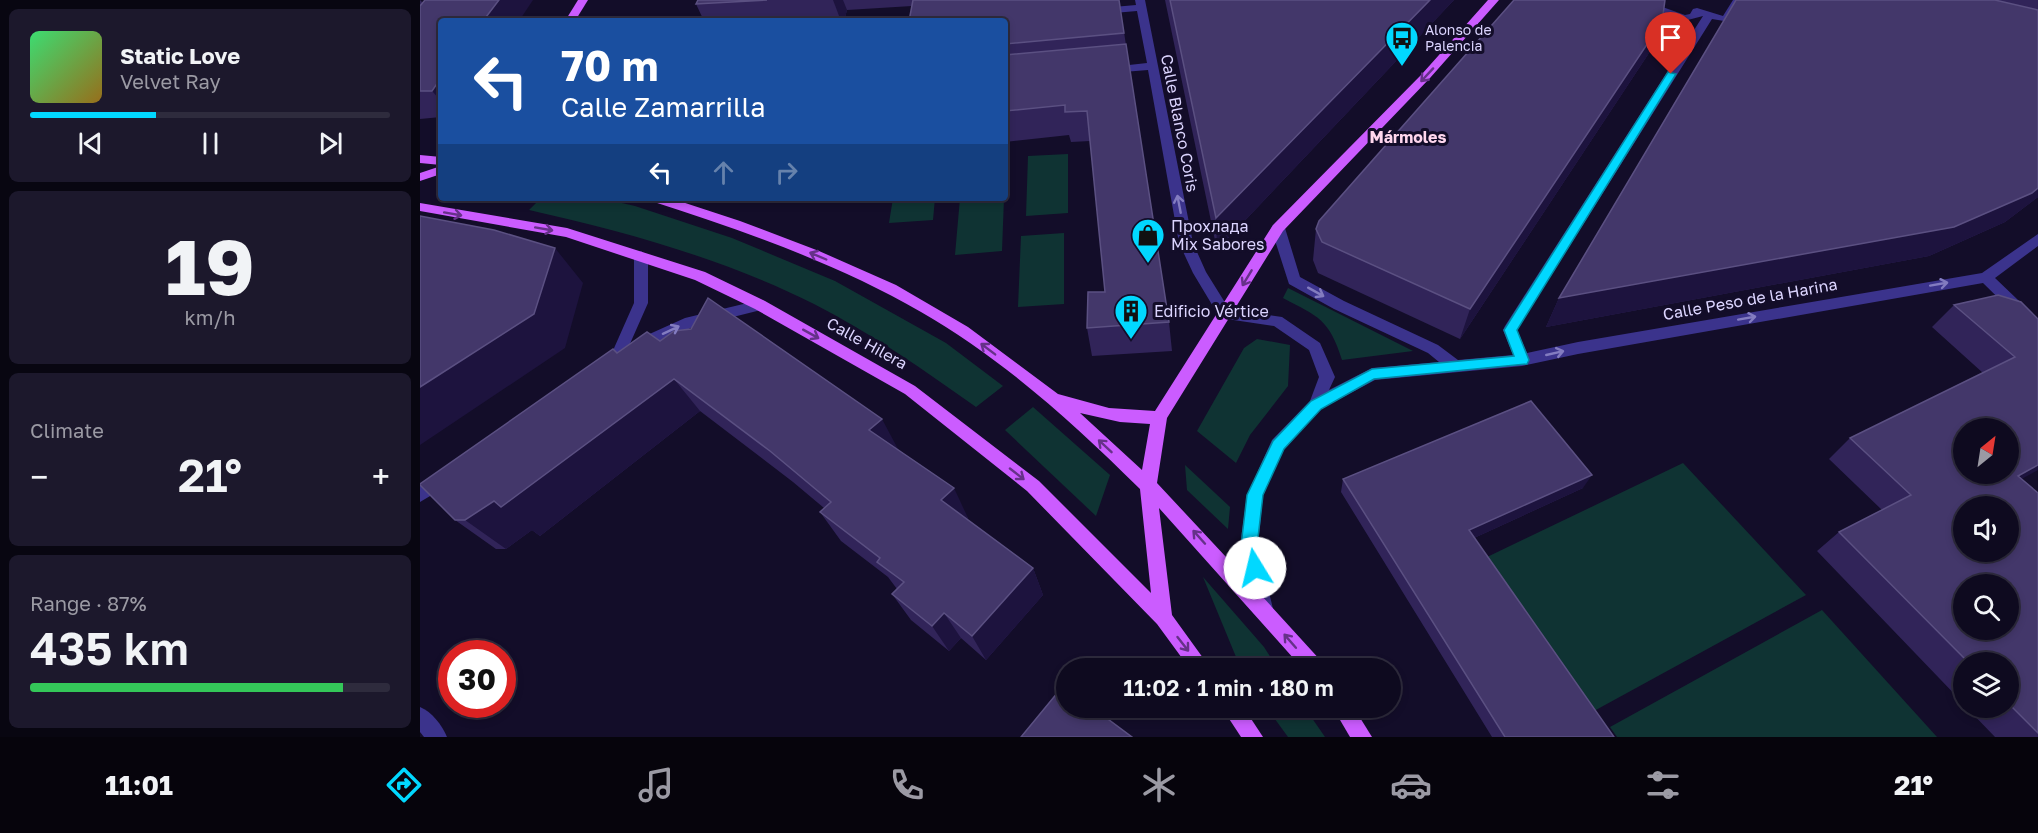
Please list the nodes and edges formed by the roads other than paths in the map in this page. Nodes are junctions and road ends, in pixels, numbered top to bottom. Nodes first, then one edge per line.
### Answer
1 (583, 0) edge
2 (1494, 0) edge
3 (1621, 0) edge
4 (1738, 0) edge
5 (1141, 4) edge
6 (1086, 13) edge
7 (1708, 15) junction
8 (572, 18) edge
9 (1153, 66) junction
10 (1096, 72) edge
11 (420, 159) edge
12 (438, 161) edge
13 (438, 171) edge
14 (420, 177) edge
15 (665, 201) edge
16 (420, 207) edge
17 (1278, 228) junction
18 (2038, 239) edge
19 (642, 256) junction
20 (1986, 278) junction
21 (760, 305) junction
22 (1225, 314) junction
23 (2037, 327) edge
24 (1522, 360) junction
25 (1456, 366) junction
26 (1051, 396) junction
27 (1316, 405) junction
28 (1159, 417) junction
29 (458, 469) edge
30 (1148, 486) junction
31 (420, 495) edge
32 (1265, 612) junction
33 (1163, 618) junction
34 (1194, 658) edge
35 (1305, 658) edge
36 (420, 717) edge
37 (1239, 718) edge
38 (1349, 718) edge
39 (437, 737) edge
40 (1253, 737) edge
41 (1362, 737) edge

1 - 8 main road
2 -> 17 main road
3 - 7 street
4 - 7 street
5 - 6 street
5 - 9 street, Calle Blanco Coris
7 - 24 street
9 - 10 street
22 -> 9 street, Calle Blanco Coris
11 - 12 main road
13 - 14 main road
26 -> 15 main road
16 -> 19 main road, Calle Hilera
17 -> 22 main road
17 -> 25 street
18 - 20 street, Calle Peso de la Harina
19 - 21 main road, Calle Hilera
19 -> 21 street
20 - 23 street
24 -> 20 street, Calle Peso de la Harina
21 -> 33 main road, Calle Hilera
22 - 27 street
22 - 28 main road
24 - 25 street, Calle Peso de la Harina
25 - 27 street, Calle Peso de la Harina
26 - 28 main road
30 -> 26 main road
27 - 32 street, Calle Peso de la Harina
28 - 30 main road
29 - 31 street
32 -> 30 main road
30 - 33 main road
35 -> 32 main road
33 -> 34 main road, Calle Hilera
36 - 39 street
37 - 40 main road
38 - 41 main road

